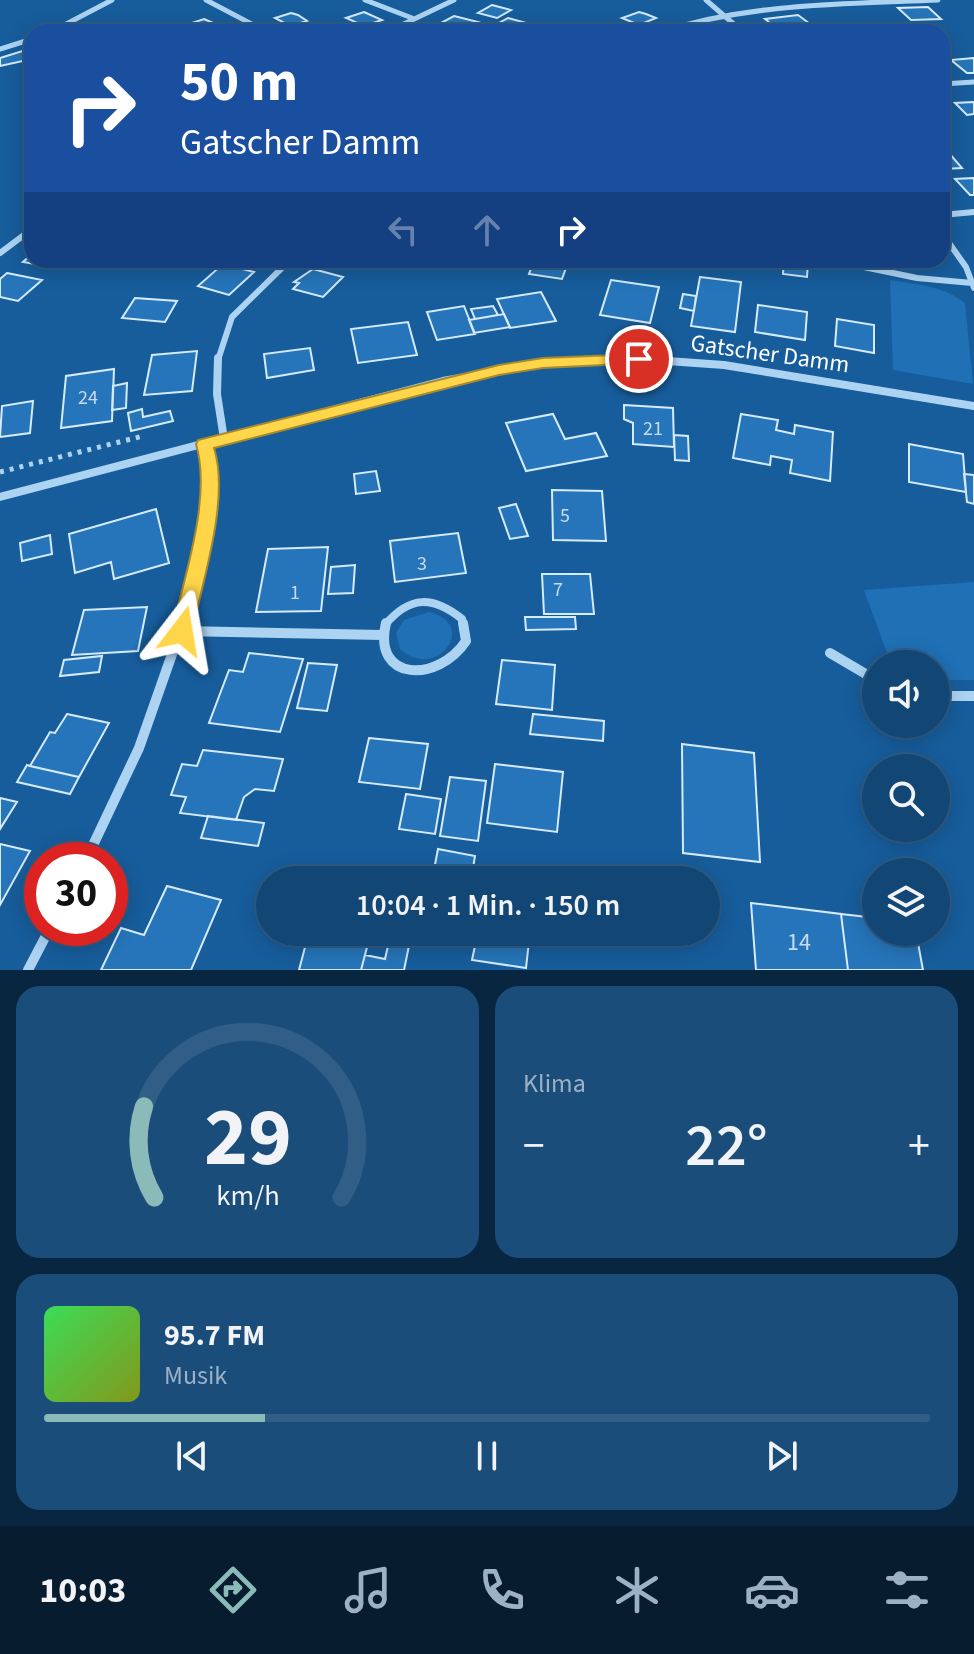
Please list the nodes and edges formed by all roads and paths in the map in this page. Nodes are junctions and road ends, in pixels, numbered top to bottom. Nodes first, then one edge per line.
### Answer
1 (112, 0) edge
2 (206, 0) edge
3 (365, 0) edge
4 (454, 0) edge
5 (706, 0) edge
6 (938, 0) edge
7 (719, 13) junction
8 (412, 18) junction
9 (66, 24) edge
10 (252, 24) edge
11 (401, 24) edge
12 (685, 24) edge
13 (733, 24) edge
14 (24, 42) edge
15 (0, 49) edge
16 (974, 82) edge
17 (950, 84) edge
18 (974, 212) edge
19 (950, 214) edge
20 (24, 235) edge
21 (950, 244) edge
22 (0, 253) edge
23 (282, 268) edge
24 (869, 268) edge
25 (973, 285) edge
26 (974, 406) edge
27 (224, 439) junction
28 (204, 444) junction
29 (0, 497) edge
30 (182, 631) junction
31 (382, 635) junction
32 (830, 653) dead end
33 (862, 672) edge
34 (950, 696) edge
35 (974, 696) edge
36 (95, 842) edge
37 (41, 946) edge
38 (28, 970) edge

1 - 9 street
2 - 10 street
3 - 8 street
4 - 8 street
5 - 7 street
6 - 7 street
7 - 12 street
7 - 13 street
8 - 11 street
14 - 15 street
16 - 17 street
18 - 19 street
20 - 22 street
21 - 25 street
23 - 27 street
24 - 25 street
26 - 27 street, Gatscher Damm
27 - 28 street, Gatscher Damm
28 - 29 street, Gatscher Damm
28 - 30 street
30 - 31 street
30 - 36 street
31 - 31 street
32 - 33 street
34 - 35 street
37 - 38 street

